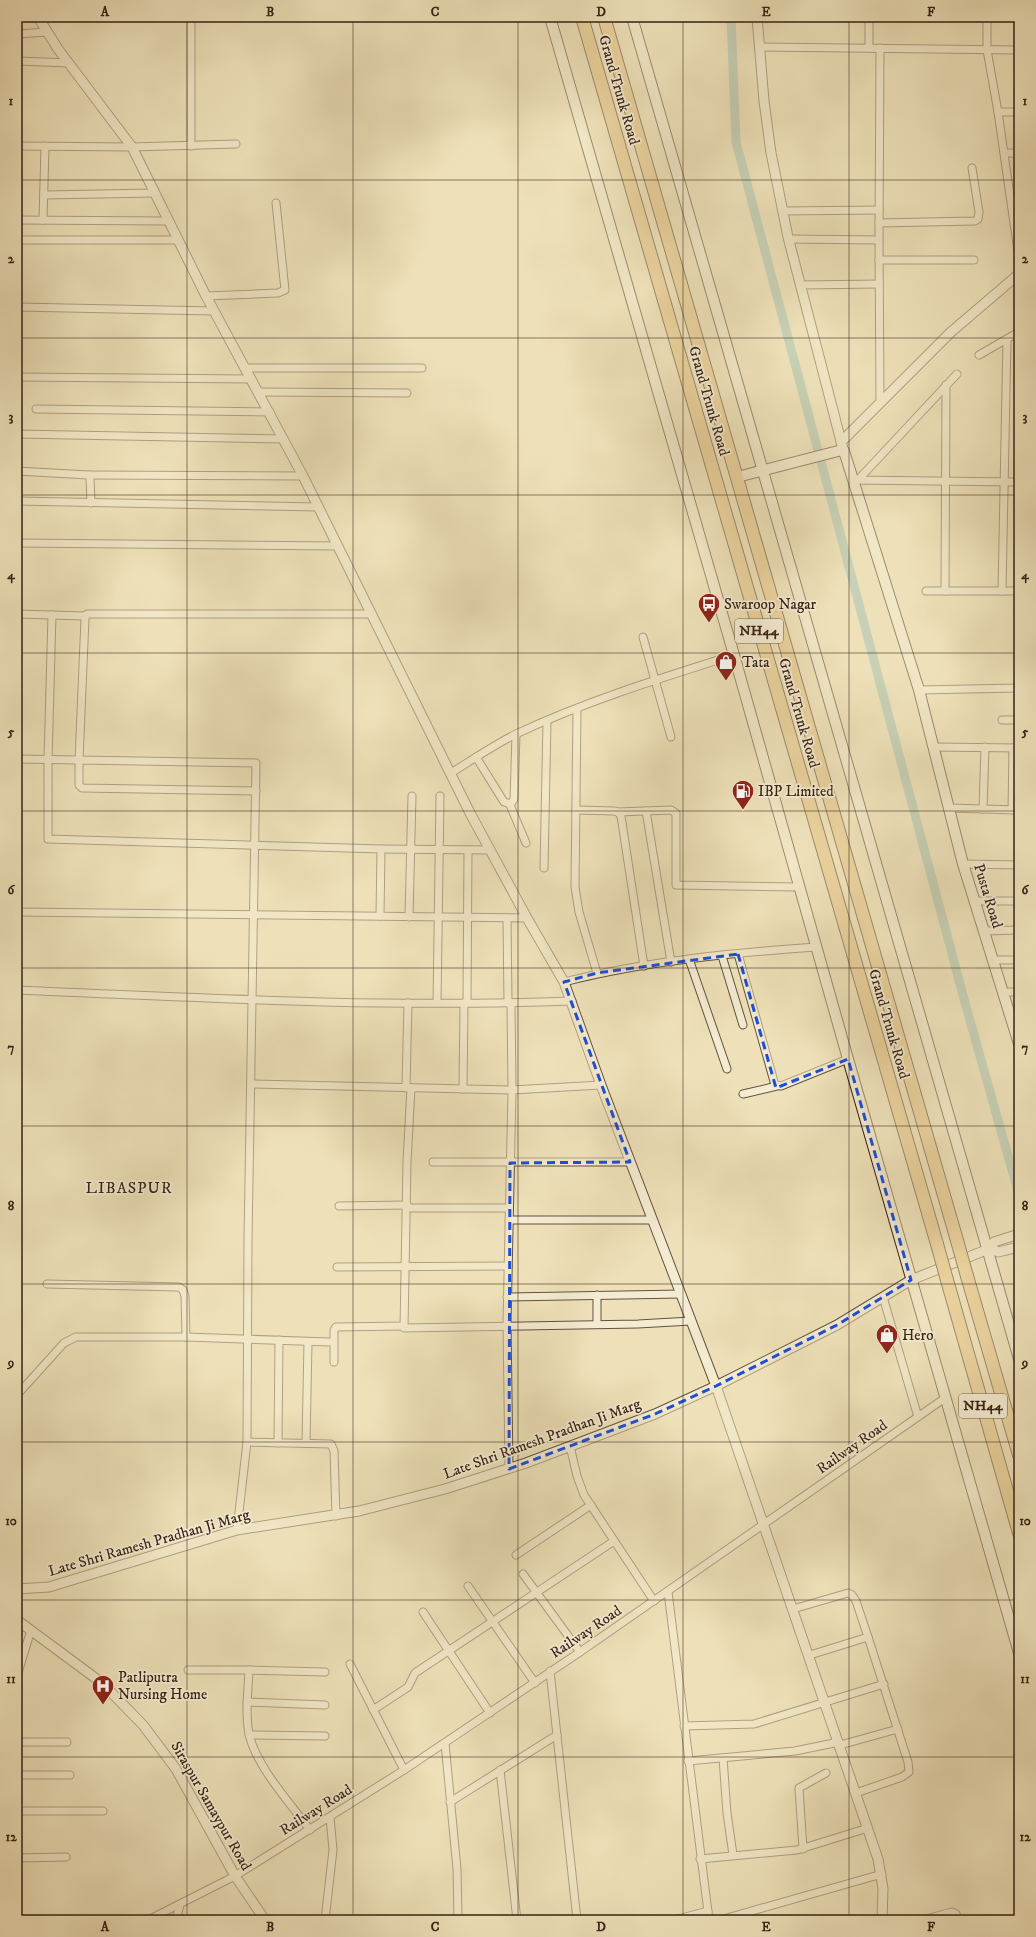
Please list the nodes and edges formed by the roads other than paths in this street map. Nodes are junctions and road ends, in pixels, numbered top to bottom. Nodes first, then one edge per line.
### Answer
1 (38, 17) edge
2 (190, 17) edge
3 (550, 17) edge
4 (582, 17) edge
5 (604, 17) edge
6 (632, 17) edge
7 (757, 17) edge
8 (869, 17) edge
9 (987, 17) edge
10 (46, 32) junction
11 (17, 34) edge
12 (760, 48) junction
13 (869, 48) junction
14 (880, 48) junction
15 (987, 50) junction
16 (1019, 50) edge
17 (17, 61) edge
18 (70, 63) junction
19 (998, 112) junction
20 (1019, 112) edge
21 (236, 144) dead end
22 (17, 146) edge
23 (45, 146) junction
24 (191, 146) junction
25 (132, 147) junction
26 (1005, 153) junction
27 (1019, 153) edge
28 (972, 168) dead end
29 (154, 193) junction
30 (44, 195) junction
31 (276, 203) dead end
32 (879, 210) junction
33 (783, 211) junction
34 (17, 220) edge
35 (43, 220) junction
36 (167, 221) junction
37 (879, 223) junction
38 (1017, 223) edge
39 (788, 239) junction
40 (17, 240) edge
41 (177, 240) junction
42 (879, 240) junction
43 (1019, 258) edge
44 (879, 260) junction
45 (974, 260) dead end
46 (1019, 274) edge
47 (879, 284) junction
48 (800, 285) junction
49 (206, 296) junction
50 (17, 307) edge
51 (214, 311) junction
52 (1019, 332) edge
53 (1007, 339) junction
54 (979, 355) dead end
55 (245, 368) junction
56 (422, 368) dead end
57 (957, 374) dead end
58 (17, 377) edge
59 (252, 379) junction
60 (946, 385) junction
61 (259, 392) junction
62 (407, 393) dead end
63 (880, 401) junction
64 (36, 409) dead end
65 (270, 412) junction
66 (17, 434) edge
67 (283, 439) junction
68 (842, 445) junction
69 (763, 470) junction
70 (17, 471) edge
71 (88, 475) junction
72 (303, 476) junction
73 (737, 477) junction
74 (855, 480) junction
75 (945, 481) junction
76 (1005, 482) junction
77 (1019, 482) edge
78 (17, 501) edge
79 (91, 503) junction
80 (318, 507) junction
81 (17, 543) edge
82 (338, 546) junction
83 (926, 591) dead end
84 (945, 591) junction
85 (1002, 591) junction
86 (1019, 591) edge
87 (17, 614) edge
88 (372, 614) junction
89 (52, 615) junction
90 (85, 616) junction
91 (643, 637) dead end
92 (734, 655) junction
93 (655, 680) junction
94 (1019, 688) edge
95 (919, 690) junction
96 (577, 709) junction
97 (1002, 720) dead end
98 (1019, 720) edge
99 (547, 721) junction
100 (516, 734) junction
101 (671, 738) dead end
102 (933, 747) junction
103 (985, 747) junction
104 (1016, 748) edge
105 (476, 757) junction
106 (17, 759) edge
107 (48, 760) junction
108 (79, 760) junction
109 (451, 773) junction
110 (256, 791) junction
111 (412, 796) dead end
112 (440, 796) dead end
113 (510, 805) junction
114 (949, 808) junction
115 (983, 809) junction
116 (576, 810) junction
117 (1016, 810) edge
118 (646, 811) junction
119 (618, 812) junction
120 (526, 843) dead end
121 (254, 846) junction
122 (381, 849) junction
123 (410, 850) junction
124 (439, 850) junction
125 (468, 850) junction
126 (490, 850) junction
127 (963, 864) junction
128 (1019, 865) edge
129 (544, 868) dead end
130 (799, 887) junction
131 (1019, 900) edge
132 (974, 901) junction
133 (17, 912) edge
134 (253, 916) junction
135 (380, 916) junction
136 (409, 917) junction
137 (438, 917) junction
138 (467, 917) junction
139 (507, 918) junction
140 (527, 918) junction
141 (1019, 930) edge
142 (983, 931) junction
143 (816, 947) junction
144 (738, 954) junction
145 (722, 956) junction
146 (689, 959) junction
147 (993, 960) junction
148 (1019, 960) edge
149 (671, 962) junction
150 (644, 966) junction
151 (597, 973) junction
152 (564, 982) junction
153 (17, 990) edge
154 (1003, 992) junction
155 (1019, 992) edge
156 (252, 1000) junction
157 (572, 1001) junction
158 (408, 1003) junction
159 (437, 1003) junction
160 (465, 1003) junction
161 (509, 1003) junction
162 (1015, 1020) edge
163 (743, 1026) dead end
164 (1019, 1044) edge
165 (848, 1059) junction
166 (727, 1069) dead end
167 (251, 1084) junction
168 (601, 1085) junction
169 (777, 1086) junction
170 (409, 1088) junction
171 (463, 1089) junction
172 (512, 1090) junction
173 (743, 1094) dead end
174 (434, 1162) dead end
175 (630, 1162) junction
176 (510, 1163) junction
177 (339, 1206) dead end
178 (407, 1206) junction
179 (509, 1208) junction
180 (509, 1220) junction
181 (652, 1220) junction
182 (1019, 1234) edge
183 (1019, 1247) edge
184 (990, 1249) junction
185 (405, 1266) junction
186 (508, 1266) junction
187 (337, 1267) dead end
188 (911, 1280) junction
189 (47, 1284) dead end
190 (681, 1294) junction
191 (597, 1295) junction
192 (507, 1297) junction
193 (883, 1297) junction
194 (691, 1321) junction
195 (598, 1324) junction
196 (403, 1326) junction
197 (507, 1326) junction
198 (186, 1337) junction
199 (248, 1339) junction
200 (279, 1340) junction
201 (308, 1342) junction
202 (329, 1342) dead end
203 (1019, 1359) edge
204 (334, 1362) dead end
205 (716, 1386) junction
206 (17, 1395) edge
207 (945, 1398) junction
208 (918, 1417) junction
209 (247, 1442) junction
210 (278, 1443) junction
211 (306, 1443) junction
212 (570, 1446) junction
213 (1019, 1455) edge
214 (509, 1469) junction
215 (591, 1505) junction
216 (336, 1516) junction
217 (765, 1524) junction
218 (236, 1530) junction
219 (1019, 1533) edge
220 (614, 1541) junction
221 (516, 1555) dead end
222 (523, 1574) dead end
223 (468, 1586) dead end
224 (17, 1589) edge
225 (668, 1592) junction
226 (537, 1593) junction
227 (654, 1601) junction
228 (793, 1609) junction
229 (423, 1612) dead end
230 (17, 1620) edge
231 (493, 1622) junction
232 (32, 1630) junction
233 (868, 1637) junction
234 (449, 1652) junction
235 (580, 1652) junction
236 (1019, 1653) edge
237 (810, 1655) junction
238 (350, 1664) dead end
239 (188, 1670) dead end
240 (249, 1670) junction
241 (550, 1671) junction
242 (325, 1672) dead end
243 (17, 1676) edge
244 (535, 1683) junction
245 (884, 1684) junction
246 (825, 1701) junction
247 (247, 1702) junction
248 (325, 1705) dead end
249 (373, 1710) junction
250 (490, 1713) junction
251 (684, 1726) junction
252 (898, 1729) junction
253 (249, 1735) junction
254 (557, 1735) junction
255 (325, 1736) dead end
256 (17, 1742) edge
257 (67, 1742) dead end
258 (445, 1743) junction
259 (839, 1743) junction
260 (723, 1758) junction
261 (688, 1761) junction
262 (404, 1770) junction
263 (500, 1770) junction
264 (826, 1773) dead end
265 (17, 1775) edge
266 (70, 1775) dead end
267 (856, 1793) junction
268 (450, 1802) junction
269 (103, 1811) dead end
270 (17, 1812) edge
271 (330, 1816) junction
272 (868, 1828) junction
273 (310, 1830) junction
274 (803, 1849) junction
275 (733, 1855) junction
276 (66, 1857) dead end
277 (17, 1858) edge
278 (700, 1859) junction
279 (882, 1874) junction
280 (235, 1876) junction
281 (180, 1905) junction
282 (708, 1911) junction
283 (148, 1920) edge
284 (176, 1920) edge
285 (264, 1920) edge
286 (325, 1920) edge
287 (458, 1920) edge
288 (517, 1920) edge
289 (578, 1920) edge
290 (674, 1920) edge
291 (709, 1920) edge
292 (720, 1920) edge
293 (882, 1920) edge
294 (922, 1920) edge
295 (959, 1920) edge

1 - 10 street
2 - 24 street
3 - 92 main road
4 - 219 highway, Grand Trunk Road / NH44, bridge
5 - 73 highway, Grand Trunk Road / NH44
6 - 69 main road
7 - 12 street
8 - 13 street
9 - 15 street
10 - 11 street
10 - 18 street
12 - 13 street
12 - 33 street
13 - 14 street
14 - 15 street
14 - 32 street
15 - 16 street
15 - 19 street
17 - 18 street
18 - 25 street
19 - 20 street
19 - 26 street
21 - 24 street
22 - 23 street
23 - 25 street
23 - 30 street
24 - 25 street
25 - 29 street
26 - 27 street
26 - 38 street
28 - 37 street
29 - 30 street
29 - 36 street
30 - 35 street
31 - 49 street
32 - 33 street
32 - 37 street
33 - 39 street
34 - 35 street
35 - 36 street
36 - 41 street
37 - 42 street
38 - 43 street
39 - 42 street
39 - 48 street
40 - 41 street
41 - 49 street
42 - 44 street
44 - 45 street
44 - 47 street
46 - 63 street
47 - 48 street
47 - 63 street
48 - 68 street
49 - 51 street
50 - 51 street
51 - 55 street
52 - 53 street
53 - 54 street
53 - 76 street
55 - 56 street
55 - 59 street
57 - 60 street
58 - 59 street
59 - 61 street
60 - 74 street
60 - 75 street
61 - 62 street
61 - 65 street
63 - 68 street
64 - 65 street
65 - 67 street
66 - 67 street
67 - 72 street
68 - 69 main road
68 - 74 main road, Pusta Road
69 - 73 main road
69 - 184 main road
70 - 71 street
71 - 72 street
71 - 79 street
72 - 80 street
73 - 213 highway, Grand Trunk Road / NH44, bridge
74 - 75 street
74 - 95 main road, Pusta Road
75 - 76 street
75 - 84 street
76 - 77 street
76 - 85 street
78 - 79 street
79 - 80 street
80 - 82 street
81 - 82 street
82 - 88 street
83 - 84 street
84 - 85 street
85 - 86 street
87 - 89 street
88 - 90 street
88 - 109 street
89 - 90 street
89 - 107 street
90 - 108 street
91 - 93 street
92 - 93 street
92 - 130 main road
93 - 96 street
93 - 101 street
94 - 95 street
95 - 102 main road, Pusta Road
96 - 99 street
96 - 116 street
97 - 98 street
99 - 100 street
99 - 129 street
100 - 105 street
100 - 113 street
102 - 103 street
102 - 114 main road, Pusta Road
103 - 104 street
103 - 115 street
104 - 117 street
105 - 109 street
105 - 113 street
106 - 107 street
107 - 108 street
107 - 121 street
108 - 110 street
108 - 110 street
109 - 126 street
110 - 121 street
111 - 123 street
112 - 124 street
113 - 120 street
114 - 115 street
114 - 127 main road, Pusta Road
115 - 117 street
116 - 119 street
116 - 151 street
118 - 119 street
118 - 130 street
118 - 149 street
119 - 150 street
121 - 122 street
121 - 134 street
122 - 123 street
122 - 135 street
123 - 124 street
123 - 136 street
124 - 125 street
124 - 137 street
125 - 126 street
125 - 138 street
126 - 140 street
127 - 128 street
127 - 132 main road, Pusta Road
130 - 143 main road
131 - 132 street
132 - 142 main road, Pusta Road
133 - 134 street
134 - 135 street
134 - 156 street
135 - 136 street
136 - 137 street
137 - 138 street
137 - 159 street
138 - 139 street
138 - 160 street
139 - 140 street
139 - 161 street
140 - 152 street
141 - 142 street
142 - 147 main road, Pusta Road
143 - 144 street
143 - 165 main road
144 - 145 street
144 - 169 street
145 - 146 street
145 - 163 street
146 - 149 street
146 - 166 street
147 - 148 street
147 - 154 main road, Pusta Road
149 - 150 street
150 - 151 street
151 - 152 street
152 - 157 street
153 - 156 street
154 - 155 street
154 - 162 main road, Pusta Road
156 - 158 street
156 - 167 street
157 - 161 street
157 - 168 street
158 - 159 street
158 - 170 street
159 - 160 street
160 - 161 street
160 - 171 street
161 - 172 street
162 - 164 main road, Pusta Road
165 - 169 street
165 - 188 main road
167 - 170 street
167 - 199 street
168 - 172 street
168 - 175 street
169 - 173 street
170 - 171 street
170 - 178 street
171 - 172 street
172 - 176 street
174 - 176 street
175 - 176 street
175 - 181 street
176 - 179 street
177 - 178 street
178 - 179 street
178 - 185 street
179 - 180 street
180 - 181 street
180 - 186 street
181 - 190 street
182 - 184 street
183 - 184 street
184 - 188 street, Late Shri Ramesh Pradhan Ji Marg
184 - 203 main road
185 - 186 street
185 - 187 street
185 - 196 street
186 - 192 street
188 - 193 street, Late Shri Ramesh Pradhan Ji Marg
188 - 207 main road
189 - 198 street
190 - 191 street
190 - 194 street
191 - 192 street
191 - 195 street
192 - 197 street
193 - 205 street, Late Shri Ramesh Pradhan Ji Marg
193 - 208 street
194 - 195 street
194 - 205 street
195 - 197 street
196 - 197 street
196 - 204 street
197 - 214 street
198 - 199 street
198 - 206 street
199 - 200 street
199 - 209 street
200 - 201 street
200 - 210 street
201 - 202 street
201 - 211 street
205 - 212 street, Late Shri Ramesh Pradhan Ji Marg
205 - 217 street
207 - 208 street, Railway Road
207 - 236 main road
208 - 217 street, Railway Road
209 - 210 street
209 - 218 street
210 - 211 street
211 - 216 street
212 - 214 street, Late Shri Ramesh Pradhan Ji Marg
212 - 215 street
214 - 216 street, Late Shri Ramesh Pradhan Ji Marg
215 - 220 street
215 - 221 street
216 - 218 street, Late Shri Ramesh Pradhan Ji Marg
217 - 225 street, Railway Road
217 - 228 street
218 - 224 street, Late Shri Ramesh Pradhan Ji Marg
220 - 226 street
220 - 227 street
222 - 226 street
223 - 231 street
225 - 227 street, Railway Road
225 - 251 street
226 - 231 street
226 - 235 street
227 - 235 street, Railway Road
228 - 233 street
228 - 237 street
229 - 234 street
230 - 232 street, Siraspur Samaypur Road
231 - 234 street
231 - 244 street
232 - 243 street
232 - 280 street, Siraspur Samaypur Road
233 - 237 street
233 - 245 street
234 - 249 street
234 - 250 street
235 - 241 street, Railway Road
237 - 246 street
238 - 249 street
239 - 240 street
240 - 242 street
240 - 247 street
241 - 244 street, Railway Road
241 - 254 street
244 - 250 street, Railway Road
245 - 246 street
245 - 252 street
246 - 251 street
246 - 259 street
247 - 248 street
247 - 253 street
249 - 262 street
250 - 258 street, Railway Road
251 - 261 street
252 - 259 street
252 - 267 street
253 - 255 street
253 - 273 street
254 - 263 street
254 - 289 street
256 - 257 street
258 - 262 street, Railway Road
258 - 268 street
259 - 260 street
259 - 267 street
260 - 261 street
260 - 275 street
261 - 278 street
262 - 271 street, Railway Road
263 - 268 street
263 - 288 street
264 - 274 street
265 - 266 street
267 - 272 street
268 - 287 street
269 - 270 street
271 - 273 street, Railway Road
271 - 286 street
272 - 274 street
272 - 279 street
273 - 280 street, Railway Road
274 - 275 street
275 - 278 street
276 - 277 street
278 - 282 street
279 - 292 street
279 - 293 street
280 - 281 street, Railway Road
280 - 285 street, Siraspur Samaypur Road
281 - 283 street, Railway Road
281 - 284 street
282 - 290 street
282 - 291 street
294 - 295 street

